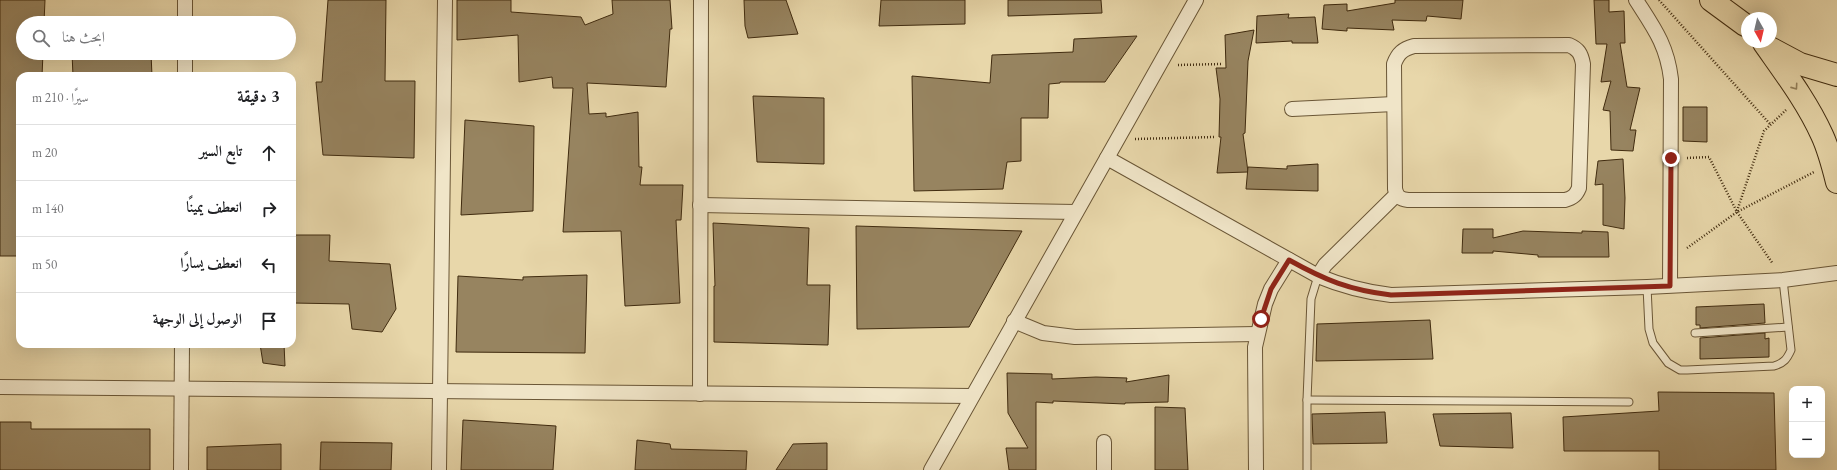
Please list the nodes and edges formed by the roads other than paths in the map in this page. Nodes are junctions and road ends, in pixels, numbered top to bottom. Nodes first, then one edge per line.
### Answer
1 (185, 0) edge
2 (445, 0) edge
3 (701, 0) edge
4 (1196, 0) edge
5 (1636, 0) edge
6 (1710, 0) edge
7 (1725, 0) edge
8 (185, 16) edge
9 (1741, 20) edge
10 (1741, 22) edge
11 (1767, 48) edge
12 (1770, 48) edge
13 (185, 60) edge
14 (185, 72) edge
15 (1837, 75) edge
16 (1394, 104) junction
17 (1292, 110) dead end
18 (1107, 158) junction
19 (1835, 172) edge
20 (1396, 195) junction
21 (700, 205) junction
22 (1076, 212) junction
23 (1289, 260) junction
24 (1837, 273) edge
25 (1318, 276) junction
26 (1784, 280) junction
27 (1670, 286) junction
28 (1646, 287) junction
29 (1014, 321) junction
30 (1788, 327) junction
31 (1695, 333) dead end
32 (1257, 334) junction
33 (182, 348) edge
34 (0, 387) edge
35 (181, 388) junction
36 (440, 391) junction
37 (700, 394) junction
38 (972, 396) junction
39 (1307, 400) junction
40 (1629, 402) dead end
41 (1104, 442) dead end
42 (180, 470) edge
43 (439, 470) edge
44 (931, 470) edge
45 (1104, 470) edge
46 (1256, 470) edge
47 (1307, 470) edge

1 - 8 street
2 - 36 street
3 - 21 street
4 - 18 street
5 - 27 street
6 - 10 highway
7 - 9 highway
11 -> 19 highway
12 - 15 highway
13 - 14 street
16 - 17 street
16 - 20 street
16 - 20 street
18 - 22 street
18 - 23 street
20 - 25 street
21 - 22 street
21 - 37 street
22 - 29 street
23 - 25 street
23 - 32 street
24 - 26 street
25 - 28 street
25 - 39 lane
26 - 27 street
26 - 30 lane
27 - 28 street
28 - 30 lane
29 - 32 street
29 - 38 street
30 - 31 lane
32 - 46 street
33 - 35 street
34 - 35 street
35 - 36 street
35 - 42 street
36 - 37 street
36 - 43 street
37 - 38 street
38 - 44 street
39 - 40 lane
39 - 47 lane
41 - 45 street

